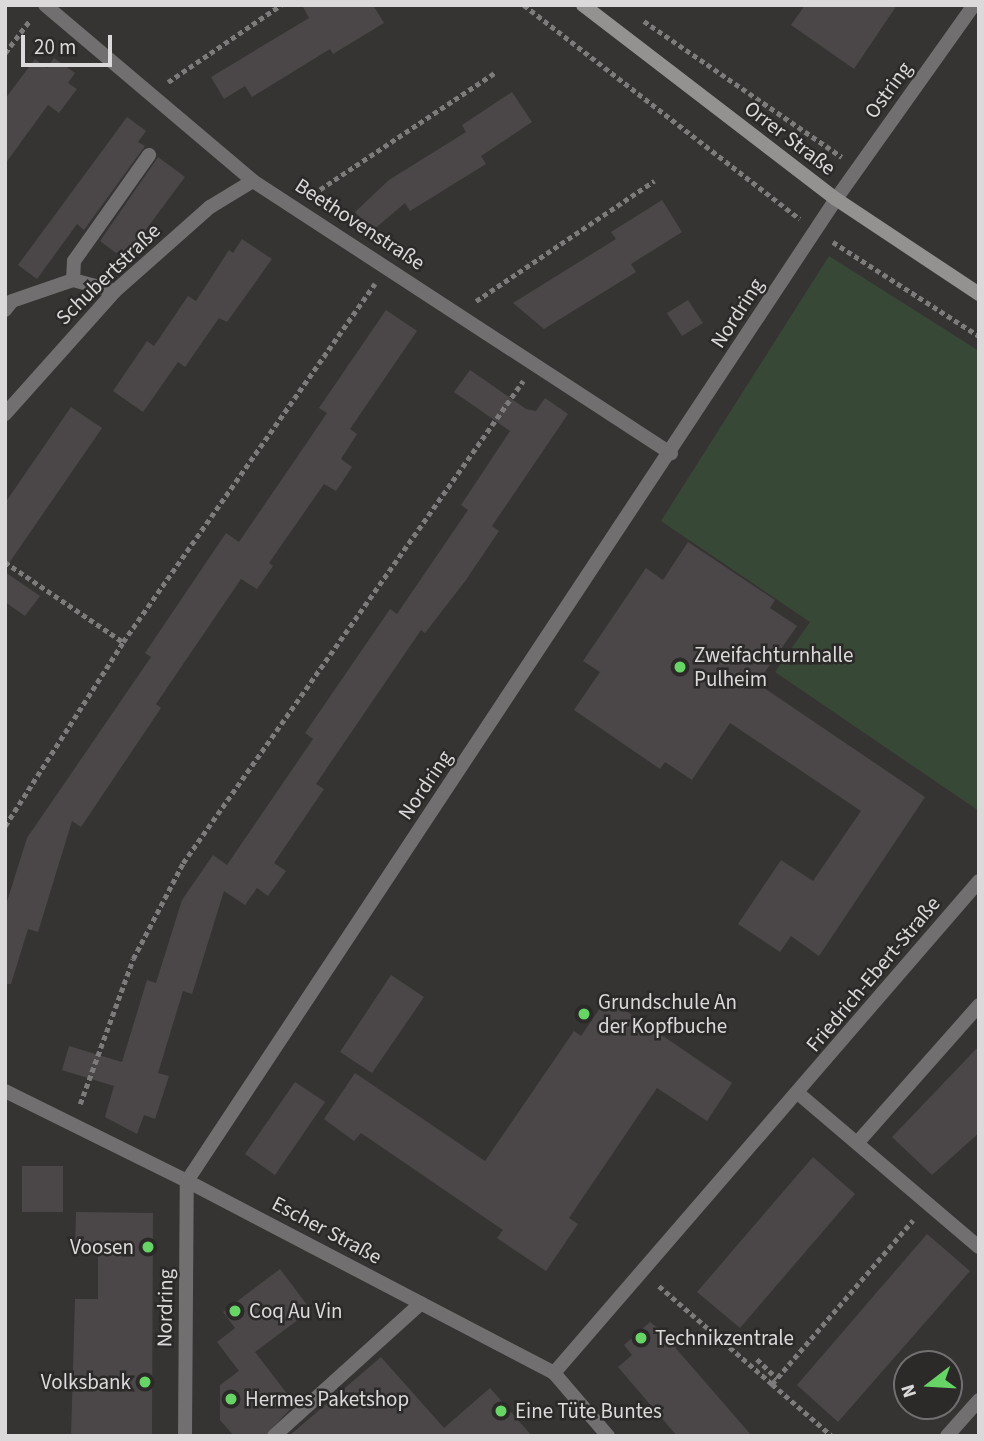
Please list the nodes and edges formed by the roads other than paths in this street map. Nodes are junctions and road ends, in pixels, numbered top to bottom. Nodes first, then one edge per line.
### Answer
1 (583, 5) edge
2 (974, 5) edge
3 (40, 10) edge
4 (149, 155) dead end
5 (253, 181) junction
6 (836, 199) junction
7 (73, 280) junction
8 (115, 291) junction
9 (979, 294) edge
10 (5, 310) edge
11 (5, 414) edge
12 (671, 453) junction
13 (979, 881) edge
14 (979, 1005) edge
15 (5, 1091) edge
16 (799, 1094) junction
17 (858, 1142) junction
18 (187, 1181) junction
19 (979, 1247) edge
20 (421, 1303) junction
21 (554, 1373) junction
22 (979, 1400) edge
23 (184, 1436) edge
24 (274, 1436) edge
25 (608, 1436) edge
26 (947, 1436) edge

1 - 6 street, Orrer Straße
2 - 6 street, Ostring
3 - 5 street, Beethovenstraße
4 - 7 street
5 - 8 street, Schubertstraße
5 - 12 street, Beethovenstraße
6 - 9 street, Orrer Straße
6 - 12 street, Nordring
7 - 8 street
7 - 10 street
8 - 11 street, Schubertstraße
12 - 18 street, Nordring
13 - 16 street, Friedrich-Ebert-Straße
14 - 17 street
15 - 18 street, Escher Straße
16 - 17 street
16 - 21 street, Friedrich-Ebert-Straße
17 - 19 street
18 - 20 street, Escher Straße
18 - 23 street, Nordring
20 - 21 street, Escher Straße
20 - 24 street
21 - 25 street, Escher Straße
22 - 26 street

